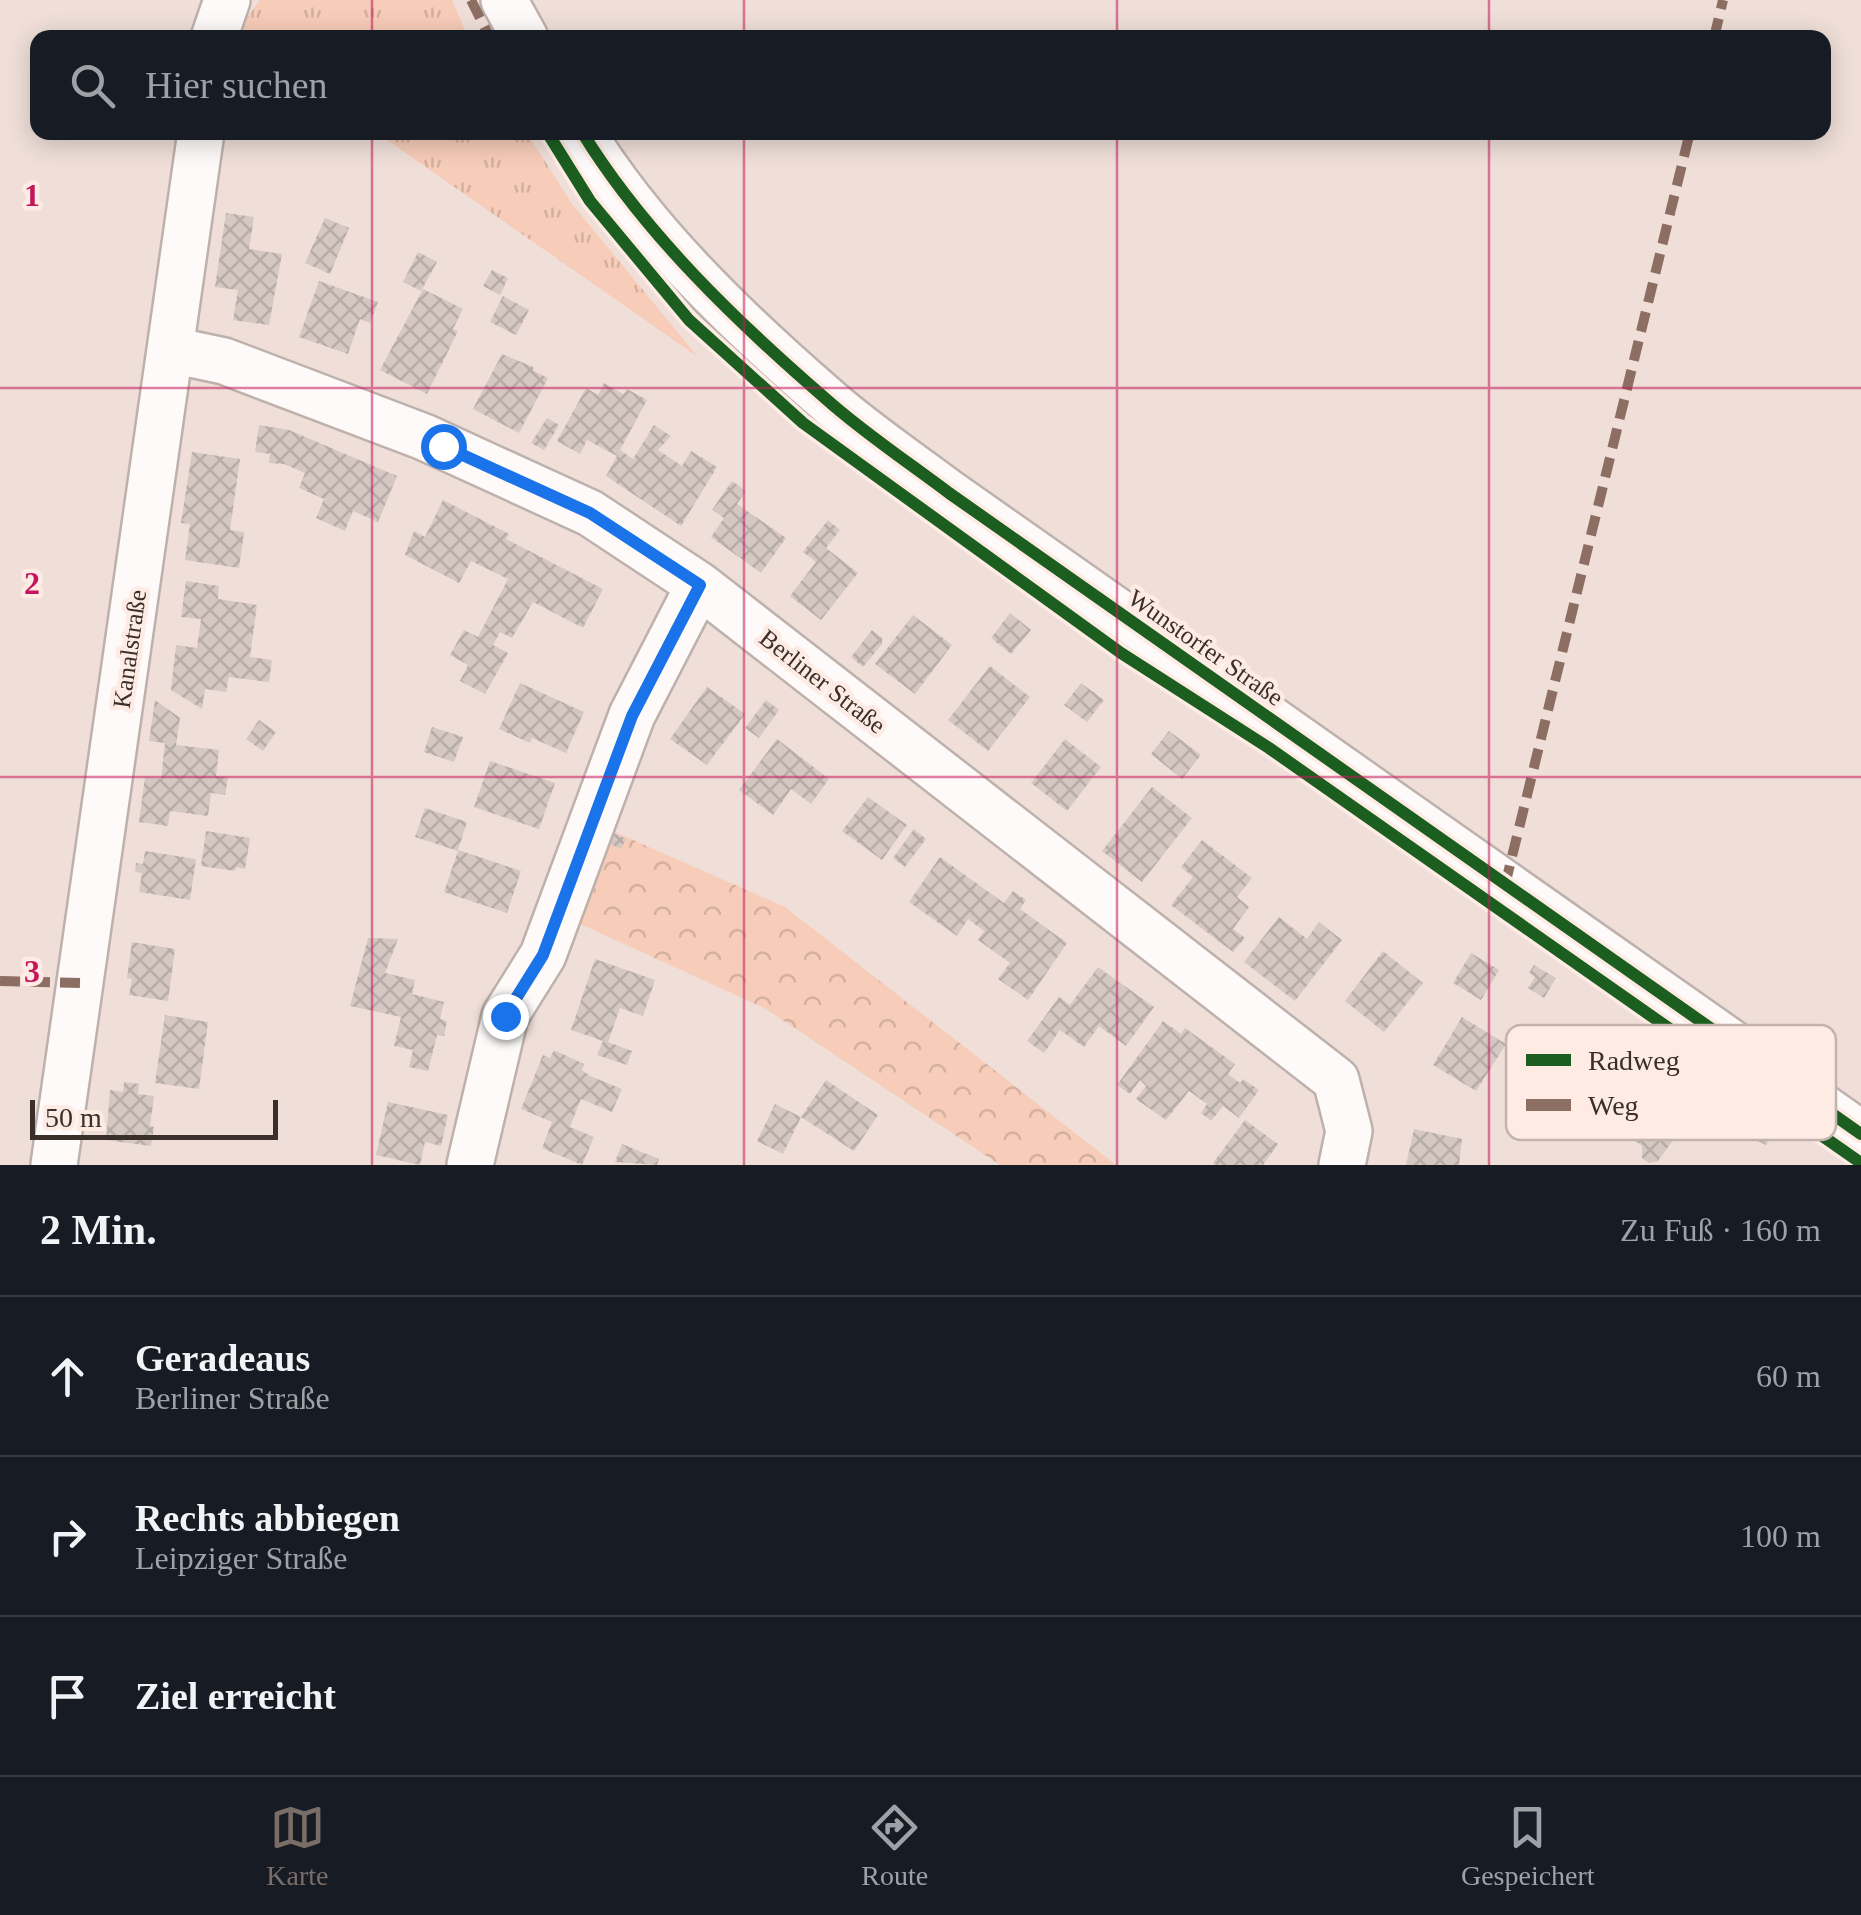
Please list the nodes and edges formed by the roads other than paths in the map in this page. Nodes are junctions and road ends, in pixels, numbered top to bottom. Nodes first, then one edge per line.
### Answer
1 (227, 0) edge
2 (504, 0) edge
3 (217, 30) edge
4 (520, 30) edge
5 (200, 140) edge
6 (588, 140) edge
7 (172, 350) junction
8 (700, 585) junction
9 (1706, 1025) edge
10 (1836, 1116) edge
11 (1861, 1134) edge
12 (54, 1165) edge
13 (470, 1165) edge
14 (1342, 1165) edge

1 - 3 street
2 - 4 street
5 - 7 street, Kanalstraße
6 - 9 street, Wunstorfer Straße
7 - 8 street, Berliner Straße
7 - 12 street, Kanalstraße
8 - 13 street
8 - 14 street, Berliner Straße
10 - 11 street, Wunstorfer Straße

